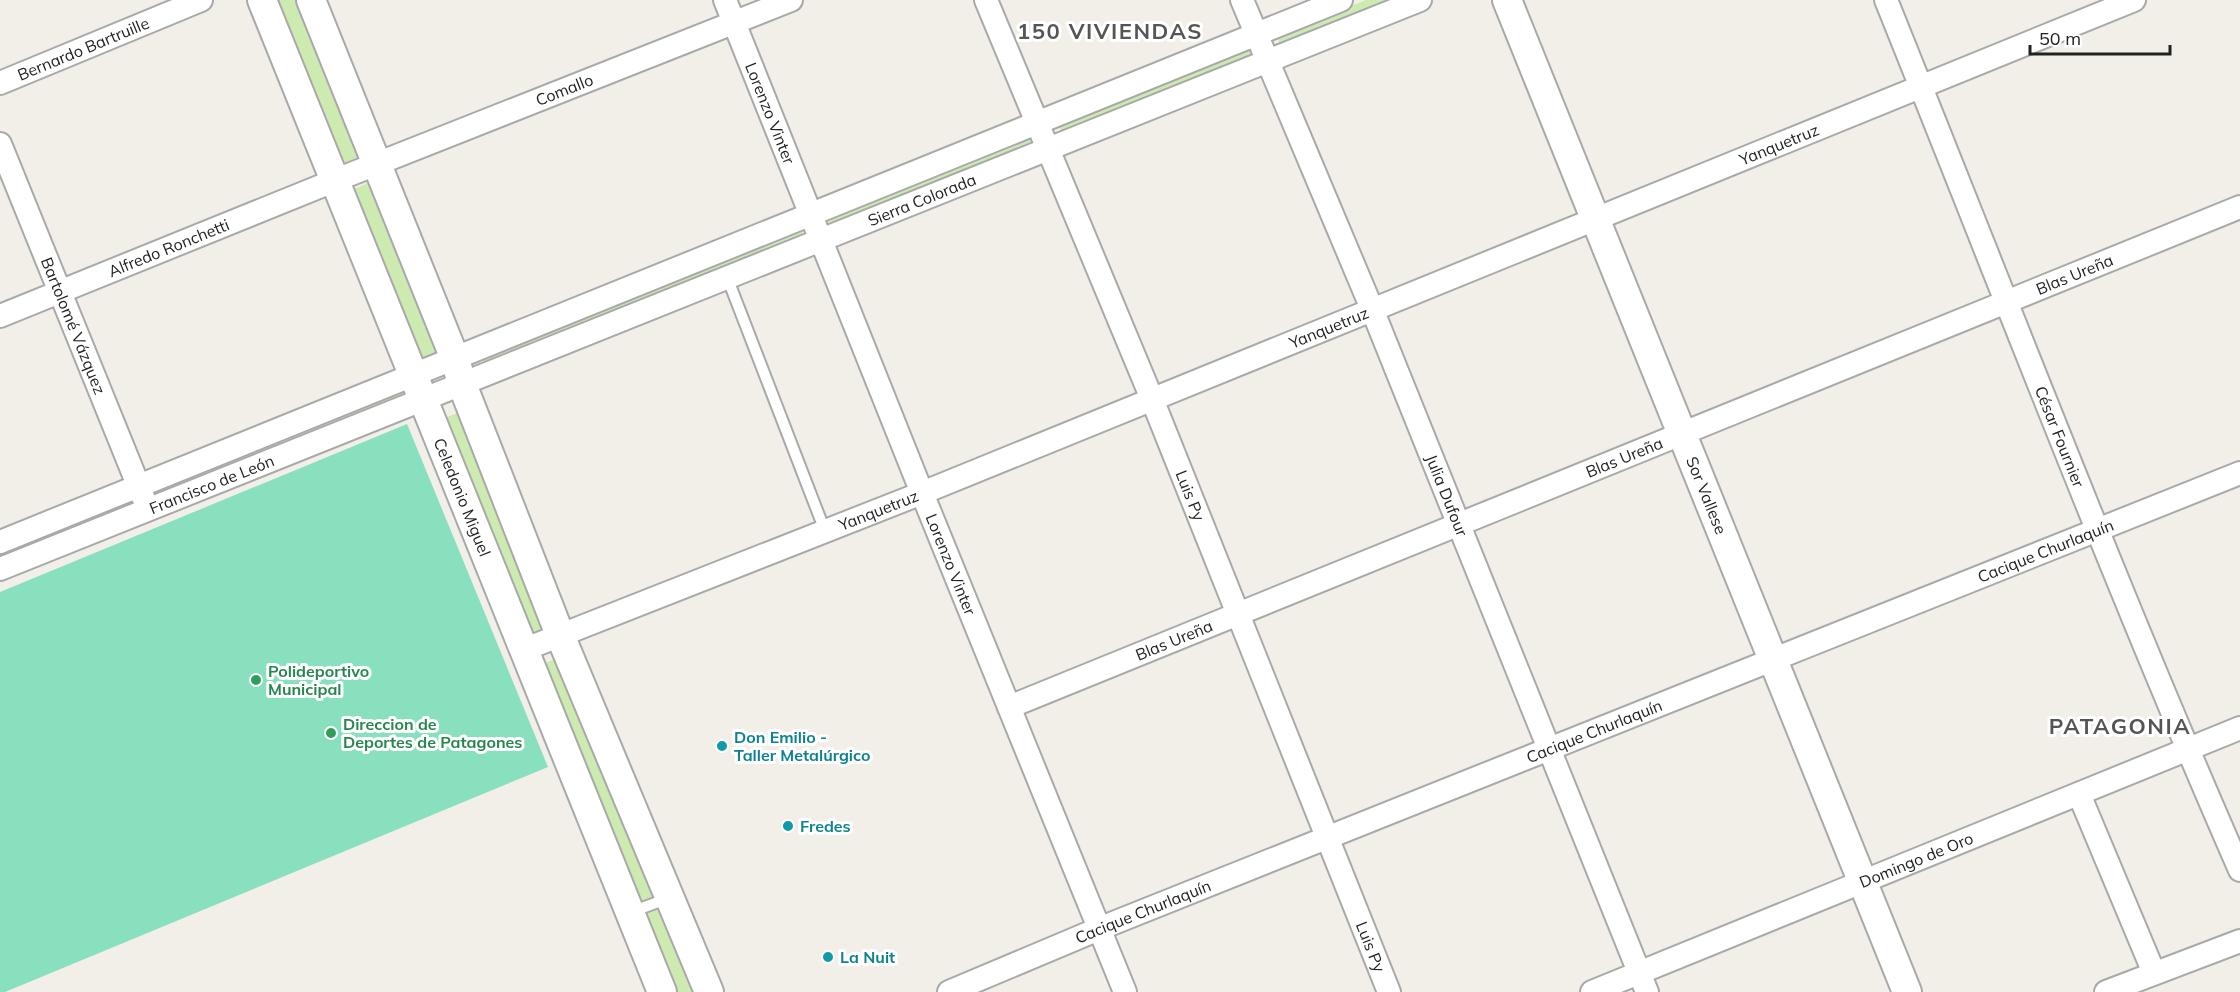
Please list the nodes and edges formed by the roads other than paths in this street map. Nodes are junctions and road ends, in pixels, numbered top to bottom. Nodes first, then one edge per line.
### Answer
1 (201, 0) edge
2 (262, 0) edge
3 (311, 0) edge
4 (725, 0) edge
5 (791, 0) edge
6 (986, 0) edge
7 (1242, 0) edge
8 (1341, 0) edge
9 (1420, 0) edge
10 (1507, 0) edge
11 (1886, 0) edge
12 (2134, 0) edge
13 (735, 24) junction
14 (1256, 34) junction
15 (1267, 62) junction
16 (0, 83) edge
17 (1921, 88) junction
18 (1037, 123) junction
19 (0, 144) edge
20 (1047, 149) junction
21 (376, 164) junction
22 (336, 180) junction
23 (2240, 207) edge
24 (812, 214) junction
25 (1595, 219) junction
26 (821, 240) junction
27 (728, 278) junction
28 (59, 291) junction
29 (2004, 301) junction
30 (1372, 309) junction
31 (0, 315) edge
32 (458, 371) junction
33 (419, 387) junction
34 (1152, 399) junction
35 (1682, 434) junction
36 (2240, 473) edge
37 (138, 485) junction
38 (922, 492) junction
39 (148, 510) junction
40 (1458, 524) junction
41 (825, 531) junction
42 (2098, 531) junction
43 (0, 542) edge
44 (0, 569) edge
45 (1238, 614) junction
46 (560, 635) junction
47 (523, 650) junction
48 (1774, 658) junction
49 (1009, 707) junction
50 (2240, 728) edge
51 (1550, 748) junction
52 (2187, 749) junction
53 (2079, 794) junction
54 (1328, 837) junction
55 (2240, 870) edge
56 (1863, 882) junction
57 (670, 898) junction
58 (630, 913) junction
59 (1101, 928) junction
60 (2240, 940) edge
61 (2154, 972) junction
62 (1643, 982) edge
63 (662, 992) edge
64 (709, 992) edge
65 (949, 992) edge
66 (1125, 992) edge
67 (1389, 992) edge
68 (1592, 992) edge
69 (1907, 992) edge
70 (2106, 992) edge

1 - 16 street, Bernardo Bartruille
2 - 22 street, Celedonio Miguel
3 - 21 street
4 - 13 street, Lorenzo Vinter
5 - 13 street, Comallo
6 - 18 street, Luis Py
7 - 14 street, Julia Dufour
8 - 14 street, Sierra Colorada
9 - 15 street, Sierra Colorada
10 - 25 street, Sor Vallese
11 - 17 street, César Fournier
12 - 17 street, Yanquetruz
13 - 21 street, Comallo
13 - 24 street, Lorenzo Vinter
14 - 15 street, Julia Dufour
14 - 18 street, Sierra Colorada
15 - 20 street, Sierra Colorada
15 - 30 street, Julia Dufour
17 - 25 street, Yanquetruz
17 - 29 street, César Fournier
18 - 20 street, Luis Py
18 - 24 street, Sierra Colorada
19 - 28 street, Bartolomé Vázquez
20 - 26 street, Sierra Colorada
20 - 34 street, Luis Py
21 - 22 street, Comallo
21 - 32 street
22 - 28 street, Alfredo Ronchetti
22 - 33 street, Celedonio Miguel
23 - 29 street, Blas Ureña
24 - 26 street, Lorenzo Vinter
24 - 32 street, Sierra Colorada
25 - 30 street, Yanquetruz
25 - 35 street, Sor Vallese
26 - 27 street, Sierra Colorada
26 - 38 street, Lorenzo Vinter
27 - 32 street, Sierra Colorada
27 - 41 lane
28 - 31 street, Alfredo Ronchetti
28 - 37 street, Bartolomé Vázquez
29 - 35 street, Blas Ureña
29 - 42 street, César Fournier
30 - 34 street, Yanquetruz
30 - 40 street, Julia Dufour
32 - 33 street, Sierra Colorada
32 - 46 street
33 - 37 street, Francisco de León
33 - 39 street, Francisco de León
33 - 47 street, Celedonio Miguel
34 - 38 street, Yanquetruz
34 - 45 street, Luis Py
35 - 40 street, Blas Ureña
35 - 48 street, Sor Vallese
36 - 42 street, Cacique Churlaquín
37 - 39 street, Bartolomé Vázquez
37 - 43 street, Francisco de León
38 - 41 street, Yanquetruz
38 - 49 street, Lorenzo Vinter
39 - 44 street, Francisco de León
40 - 45 street, Blas Ureña
40 - 51 street, Julia Dufour
41 - 46 street, Yanquetruz
42 - 48 street, Cacique Churlaquín
42 - 52 street, César Fournier
45 - 49 street, Blas Ureña
45 - 54 street, Luis Py
46 - 47 street, Yanquetruz
46 - 57 street
47 - 58 street, Celedonio Miguel
48 - 51 street, Cacique Churlaquín
48 - 56 street, Sor Vallese
49 - 59 street, Lorenzo Vinter
50 - 52 street, Domingo de Oro
51 - 54 street, Cacique Churlaquín
51 - 62 street, Julia Dufour
52 - 53 street, Domingo de Oro
52 - 55 street, César Fournier
53 - 56 street, Domingo de Oro
53 - 61 street
54 - 59 street, Cacique Churlaquín
54 - 67 street, Luis Py
56 - 62 street, Domingo de Oro
56 - 69 street, Sor Vallese
57 - 58 lane
57 - 64 street
58 - 63 street, Celedonio Miguel
59 - 65 street, Cacique Churlaquín
59 - 66 street, Lorenzo Vinter
60 - 61 street
61 - 70 street
62 - 68 street, Domingo de Oro

